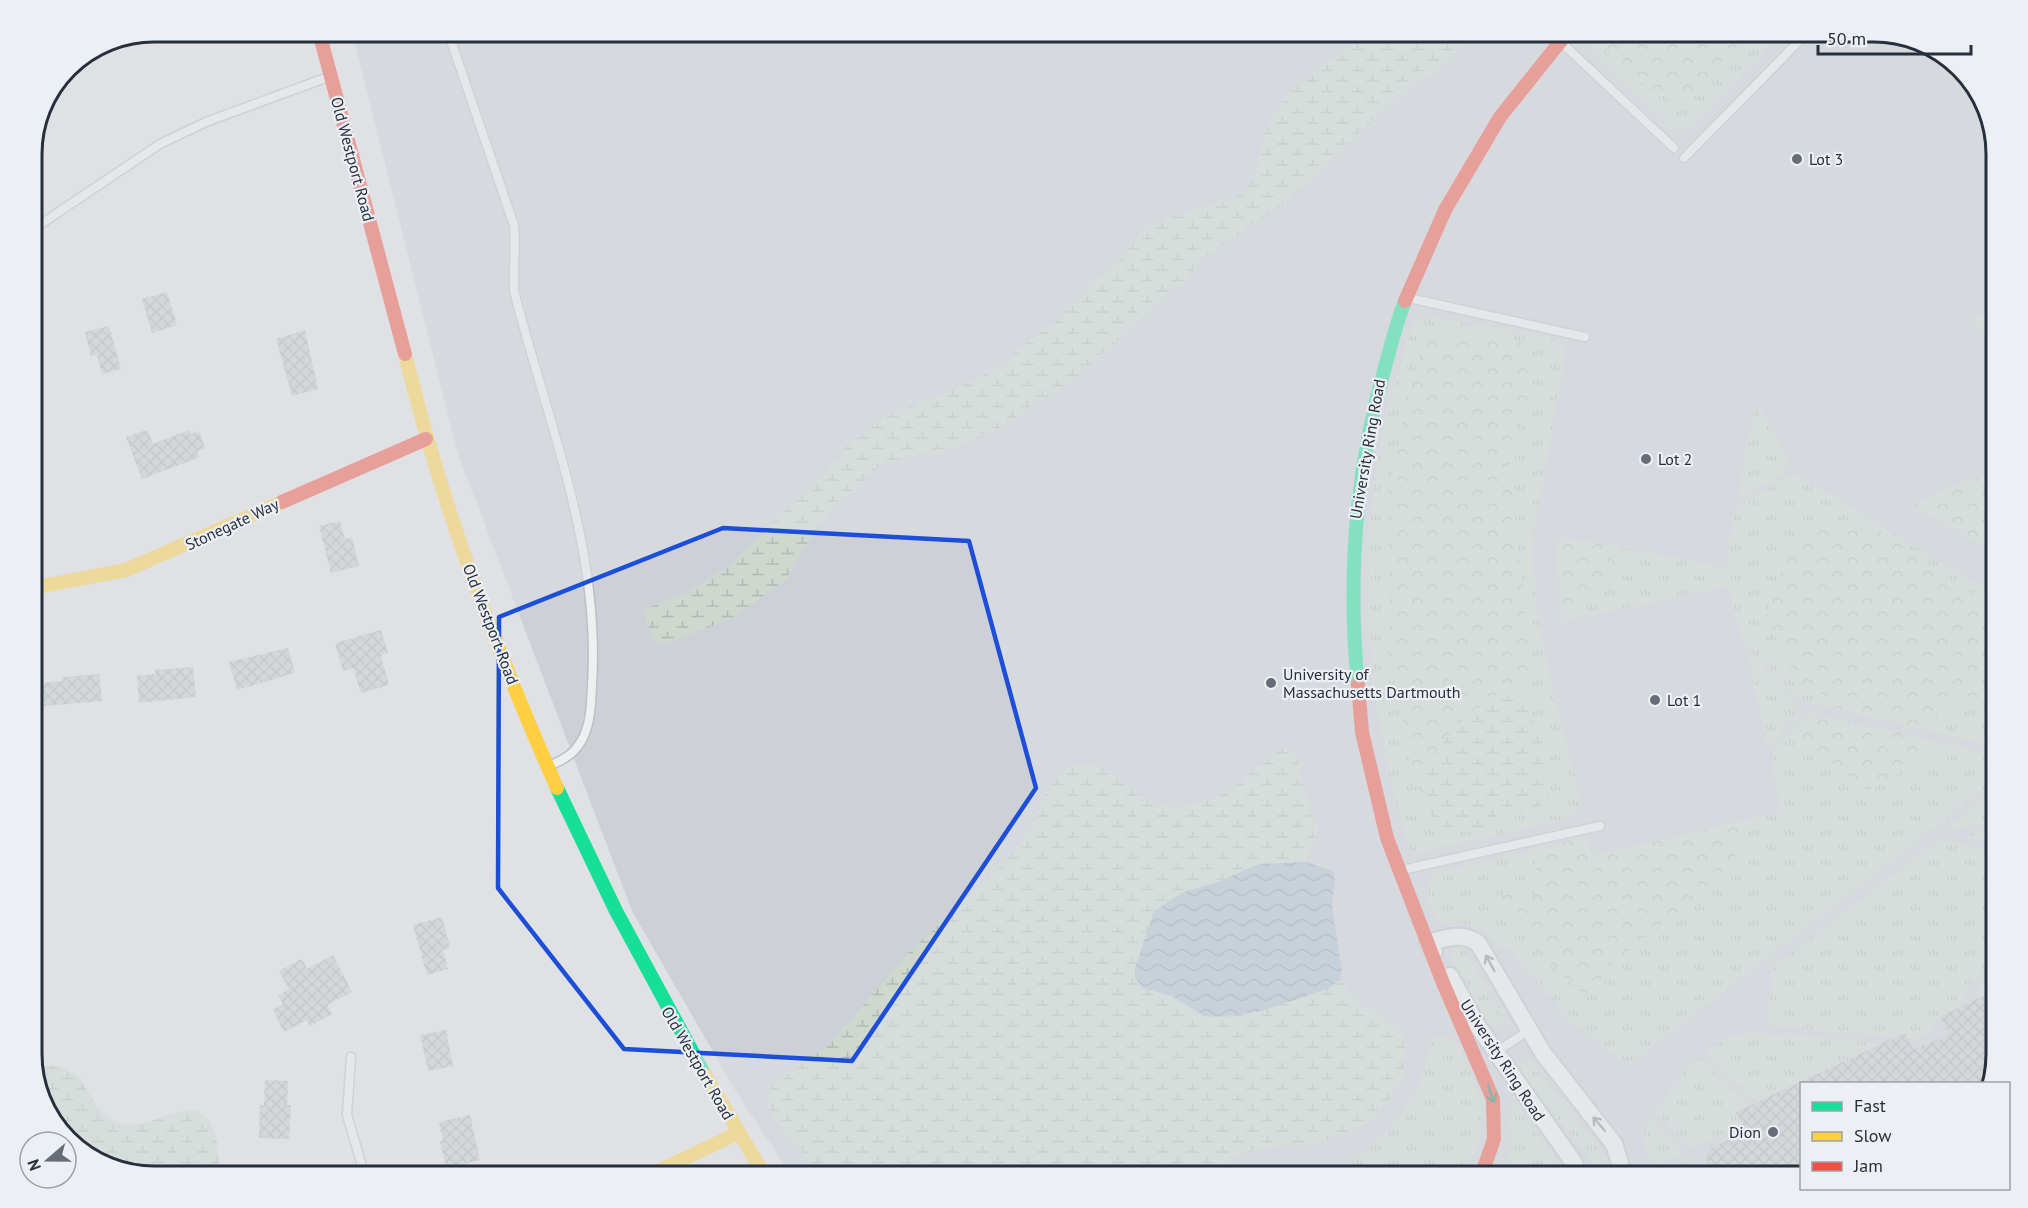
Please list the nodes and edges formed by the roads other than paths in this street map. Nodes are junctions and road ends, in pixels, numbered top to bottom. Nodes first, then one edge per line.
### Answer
1 (322, 42) edge
2 (451, 42) edge
3 (1559, 42) edge
4 (1570, 42) edge
5 (1798, 42) edge
6 (331, 76) junction
7 (1674, 148) dead end
8 (1684, 158) dead end
9 (42, 223) edge
10 (1406, 297) junction
11 (1585, 337) dead end
12 (426, 439) junction
13 (42, 586) edge
14 (548, 766) junction
15 (1600, 826) dead end
16 (1399, 871) junction
17 (1428, 943) junction
18 (1528, 1031) junction
19 (1496, 1052) junction
20 (351, 1057) dead end
21 (1478, 1063) junction
22 (738, 1133) junction
23 (362, 1166) edge
24 (669, 1166) edge
25 (759, 1166) edge
26 (1485, 1166) edge
27 (1575, 1166) edge
28 (1620, 1166) edge

1 - 6 street, Old Westport Road
2 - 14 lane
3 - 10 street, University Ring Road
4 - 7 lane
5 - 8 lane
6 - 9 lane
6 - 12 street, Old Westport Road
10 - 11 lane
10 - 16 street, University Ring Road
12 - 13 street, Stonegate Way
12 - 14 street, Old Westport Road
14 - 22 street, Old Westport Road
15 - 16 lane
16 - 17 street, University Ring Road
18 -> 17 street
17 - 19 street, University Ring Road
17 - 21 street, University Ring Road
18 - 19 lane
28 -> 18 street
19 - 21 lane
19 - 27 street, University Ring Road
20 - 23 lane
21 -> 26 street, University Ring Road
22 - 24 street
22 - 25 street, Old Westport Road

